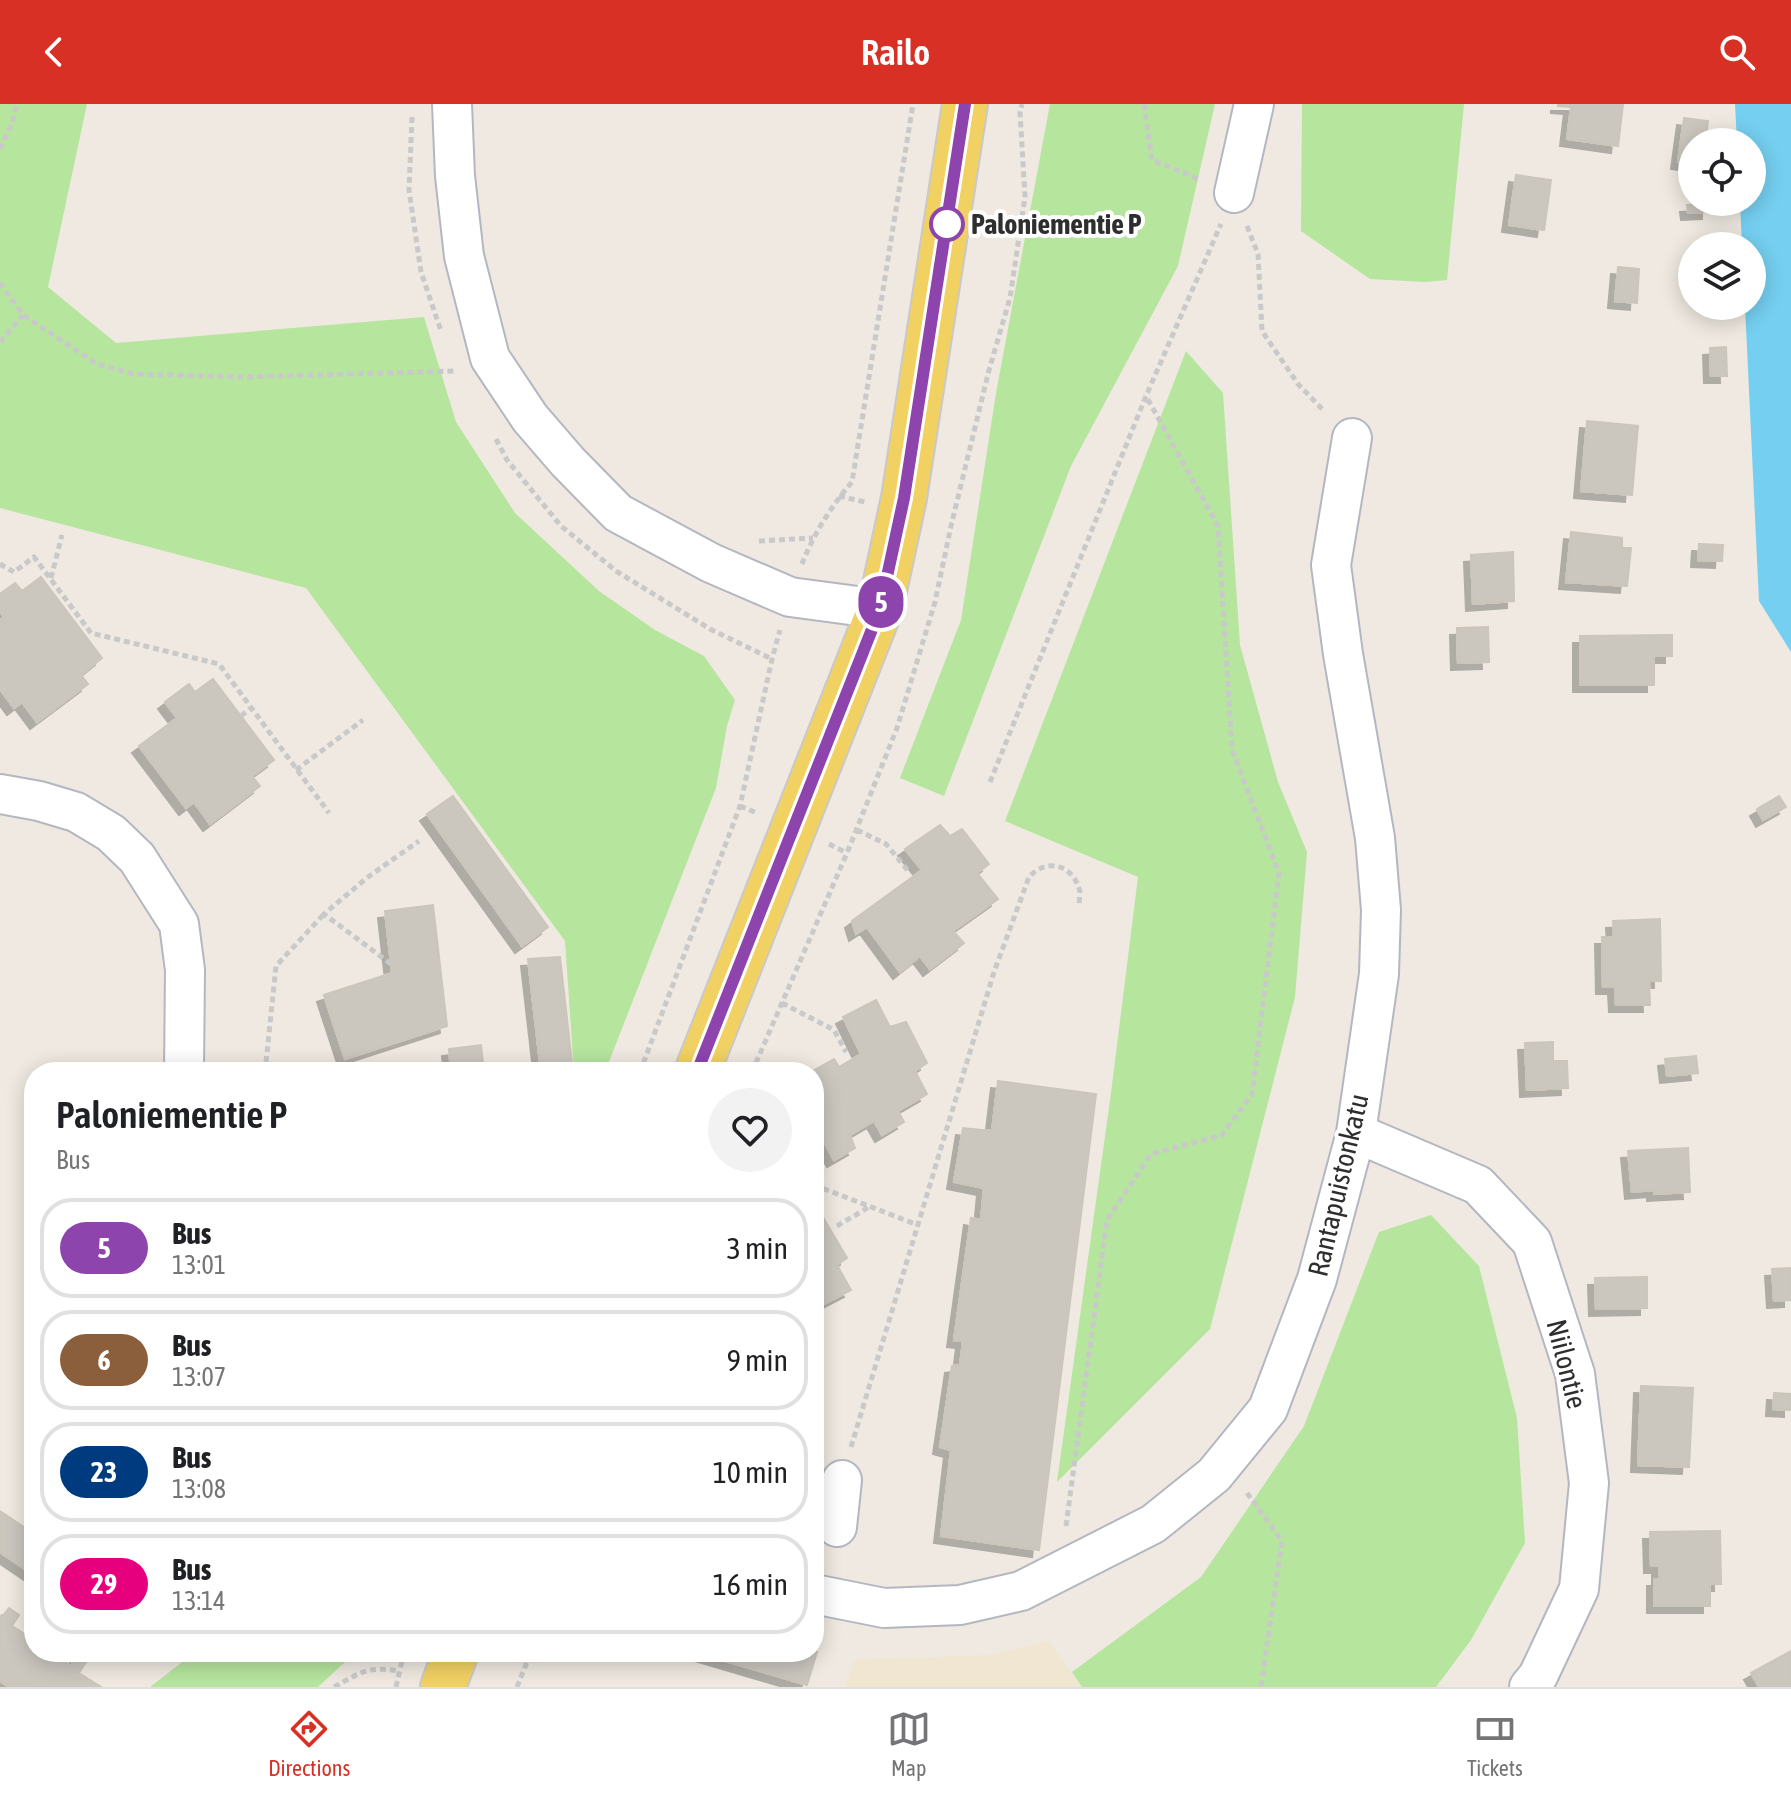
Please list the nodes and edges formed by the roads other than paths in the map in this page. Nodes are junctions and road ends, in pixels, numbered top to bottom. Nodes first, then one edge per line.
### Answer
1 (452, 104) edge
2 (965, 104) edge
3 (1254, 104) edge
4 (1234, 193) road end
5 (1352, 438) road end
6 (880, 609) junction
7 (0, 794) edge
8 (184, 1062) edge
9 (701, 1062) edge
10 (1356, 1133) junction
11 (842, 1480) road end
12 (837, 1527) dead end
13 (824, 1596) edge
14 (452, 1662) edge
15 (443, 1687) edge
16 (1529, 1687) edge

1 - 6 street
2 - 6 main road
3 - 4 street
5 - 10 street, Rantapuistonkatu
6 - 9 main road
7 - 8 street
10 - 13 street, Rantapuistonkatu
10 - 16 street, Niilontie
11 - 12 street
14 - 15 main road

